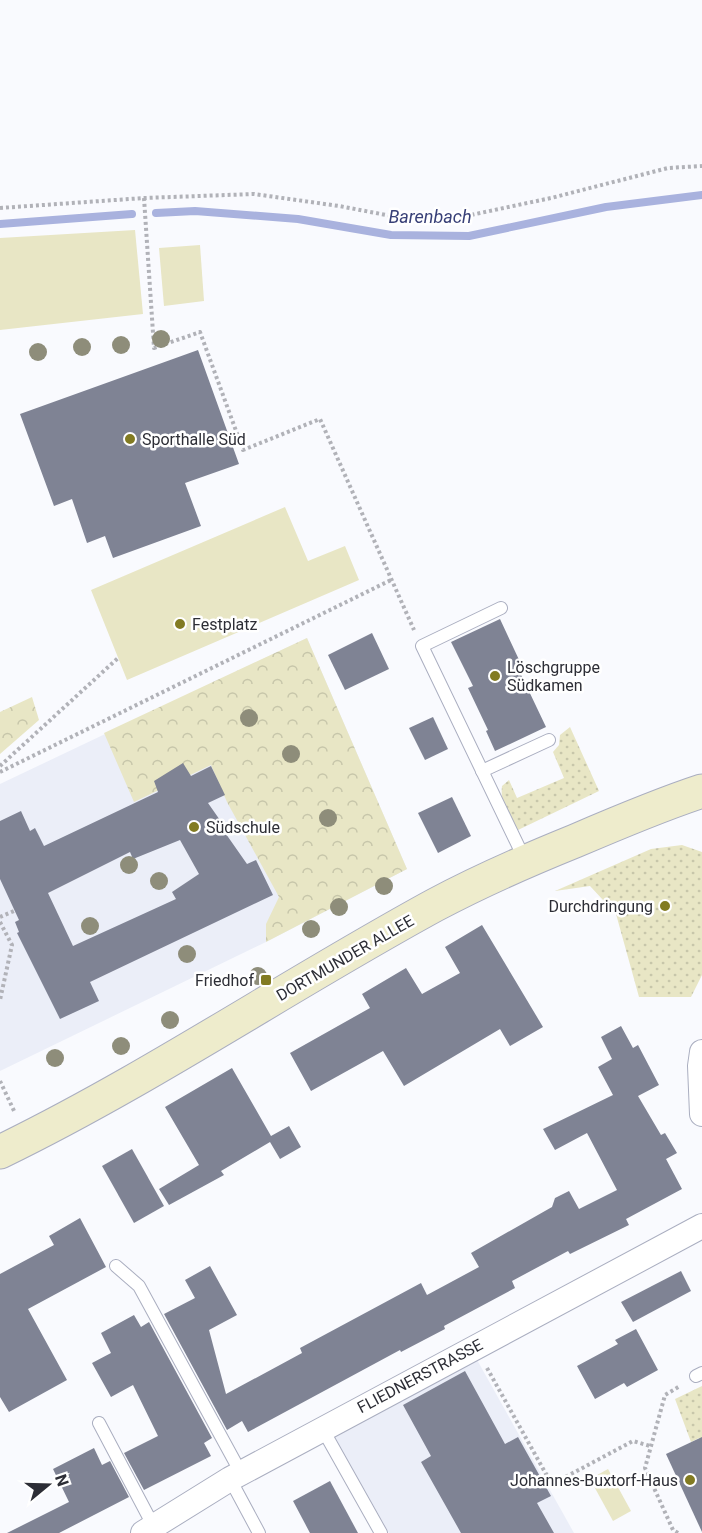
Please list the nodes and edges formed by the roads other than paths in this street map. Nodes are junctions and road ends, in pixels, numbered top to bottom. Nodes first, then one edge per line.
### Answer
1 (501, 608) dead end
2 (549, 740) dead end
3 (482, 771) junction
4 (702, 791) edge
5 (526, 861) junction
6 (702, 1052) edge
7 (702, 1114) edge
8 (0, 1152) edge
9 (702, 1226) edge
10 (116, 1266) dead end
11 (99, 1423) dead end
12 (322, 1428) junction
13 (236, 1476) junction
14 (149, 1530) edge
15 (259, 1533) edge
16 (381, 1533) edge

1 - 3 lane
2 - 3 lane
3 - 5 lane
4 - 5 main road, DORTMUNDER ALLEE
5 - 8 main road, DORTMUNDER ALLEE
6 - 7 street
9 - 12 street, FLIEDNERSTRASSE
10 - 13 lane
11 - 14 lane
12 - 13 street, FLIEDNERSTRASSE
12 - 16 lane
13 - 14 street, FLIEDNERSTRASSE
13 - 15 lane

